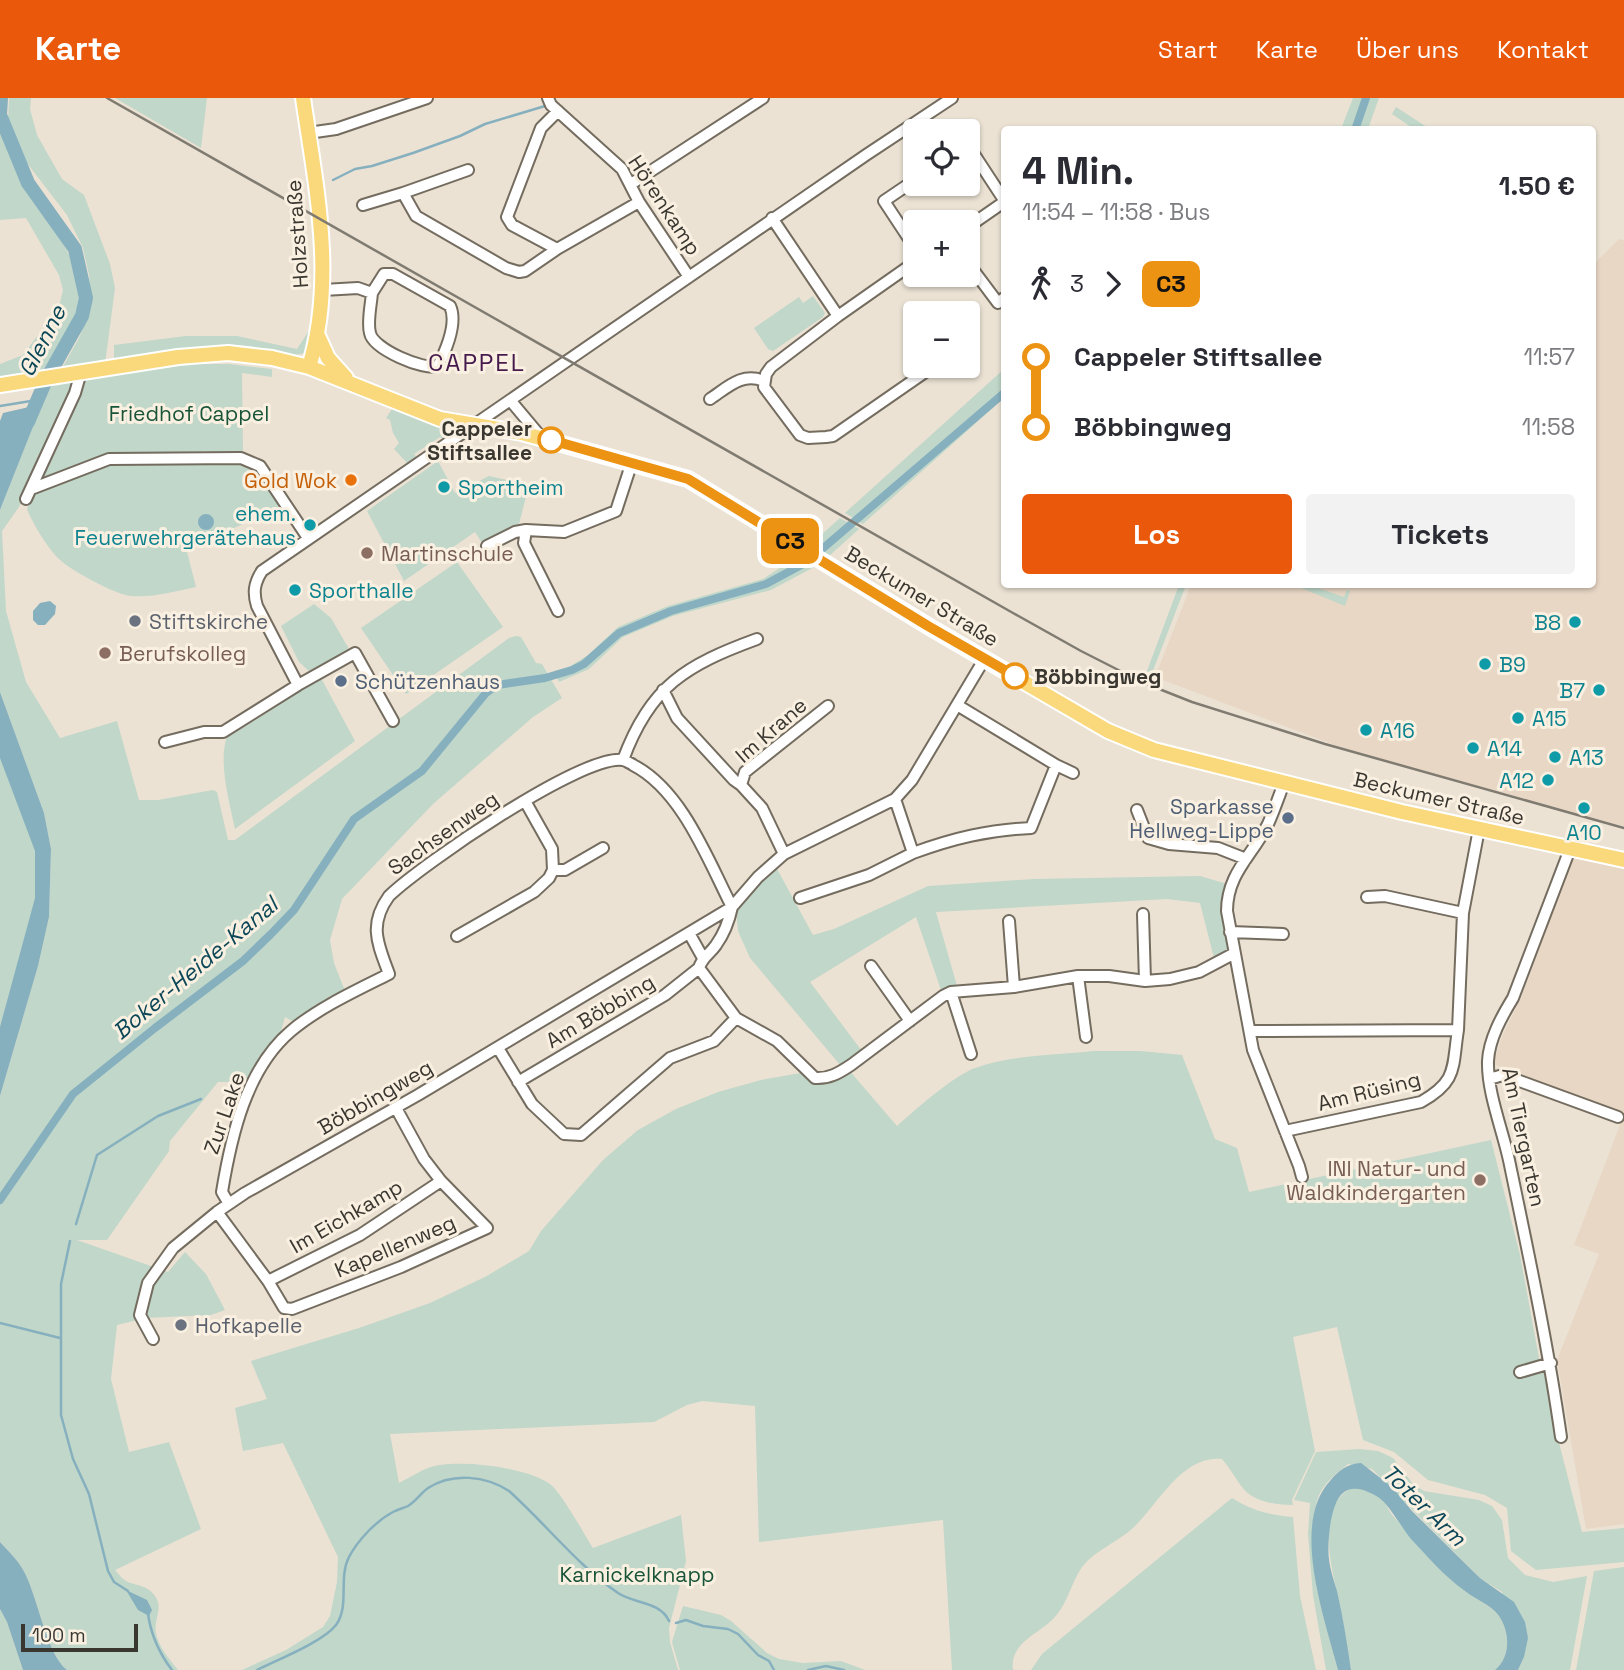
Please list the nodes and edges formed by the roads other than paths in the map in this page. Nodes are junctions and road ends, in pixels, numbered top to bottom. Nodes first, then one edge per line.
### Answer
1 (303, 98) edge
2 (427, 98) edge
3 (548, 98) edge
4 (763, 98) edge
5 (953, 98) edge
6 (558, 111) junction
7 (308, 133) junction
8 (980, 164) edge
9 (468, 170) dead end
10 (631, 184) junction
11 (903, 188) edge
12 (403, 193) junction
13 (1001, 196) edge
14 (639, 202) junction
15 (1001, 203) edge
16 (363, 205) dead end
17 (772, 218) junction
18 (980, 218) edge
19 (903, 230) edge
20 (557, 249) junction
21 (903, 270) edge
22 (689, 277) junction
23 (980, 279) edge
24 (323, 290) junction
25 (372, 293) junction
26 (1001, 301) edge
27 (838, 316) junction
28 (318, 336) junction
29 (309, 367) junction
30 (80, 372) junction
31 (917, 378) edge
32 (764, 381) junction
33 (349, 382) junction
34 (0, 385) edge
35 (710, 399) dead end
36 (510, 400) junction
37 (472, 425) junction
38 (541, 438) junction
39 (632, 462) junction
40 (526, 530) junction
41 (309, 538) junction
42 (487, 546) dead end
43 (558, 611) dead end
44 (757, 639) dead end
45 (985, 659) junction
46 (298, 685) junction
47 (663, 690) junction
48 (957, 705) junction
49 (828, 706) dead end
50 (393, 720) dead end
51 (165, 742) dead end
52 (623, 760) junction
53 (1056, 765) junction
54 (1073, 774) dead end
55 (1284, 783) junction
56 (741, 785) junction
57 (895, 799) junction
58 (525, 801) junction
59 (1138, 810) dead end
60 (1479, 829) junction
61 (603, 848) dead end
62 (1570, 849) junction
63 (913, 853) junction
64 (784, 854) junction
65 (1246, 859) junction
66 (1624, 860) edge
67 (553, 870) junction
68 (1367, 897) dead end
69 (800, 898) dead end
70 (732, 907) junction
71 (1463, 913) junction
72 (1143, 914) dead end
73 (1009, 921) dead end
74 (1230, 932) junction
75 (689, 933) junction
76 (1283, 934) dead end
77 (457, 936) dead end
78 (1233, 954) junction
79 (701, 963) junction
80 (870, 966) dead end
81 (389, 974) joint
82 (1078, 976) junction
83 (1145, 981) junction
84 (1014, 987) junction
85 (951, 992) junction
86 (736, 1018) junction
87 (910, 1021) junction
88 (1458, 1030) junction
89 (1250, 1031) junction
90 (1086, 1038) dead end
91 (498, 1048) junction
92 (971, 1054) dead end
93 (1489, 1079) junction
94 (518, 1082) junction
95 (396, 1108) junction
96 (1618, 1117) dead end
97 (1285, 1131) junction
98 (1302, 1177) dead end
99 (441, 1181) junction
100 (229, 1204) junction
101 (217, 1212) junction
102 (268, 1281) junction
103 (153, 1339) dead end
104 (1550, 1363) junction
105 (1520, 1371) dead end
106 (1561, 1437) dead end

1 - 7 main road, Holzstraße
2 - 7 street
3 - 6 street, Hörenkamp
4 - 10 street
5 - 17 street
6 - 10 street, Hörenkamp
6 - 20 street
7 - 24 main road, Holzstraße
8 - 13 street
9 - 12 street
10 - 14 street, Hörenkamp
11 - 19 street
12 - 16 street
12 - 20 street
14 - 20 street
14 - 22 street, Hörenkamp
15 - 18 street
17 - 22 street
17 - 27 street
21 - 27 street
22 - 36 street
23 - 26 street
24 - 25 street
24 - 28 main road, Holzstraße
25 - 25 street
27 - 32 street
28 - 29 main road, Holzstraße
28 - 33 main road
29 - 30 main road, Beckumer Straße
29 - 33 main road, Beckumer Straße
30 - 34 main road, Beckumer Straße
30 - 41 street
31 - 32 street
32 - 35 street
33 - 37 main road, Beckumer Straße
36 - 37 street
36 - 38 street
37 - 38 main road, Beckumer Straße
37 - 41 street
38 - 39 main road, Beckumer Straße
39 - 40 street
39 - 45 main road, Beckumer Straße
40 - 42 street
40 - 43 street
41 - 46 street
44 - 47 street
45 - 48 street, Böbbingweg
45 - 55 main road, Beckumer Straße
46 - 50 street
46 - 51 street
47 - 52 street
47 - 56 street, Im Krane
48 - 53 street
48 - 57 street, Böbbingweg
49 - 56 street, Im Krane
52 - 58 street, Sachsenweg
52 - 70 street
53 - 54 street
53 - 63 street
55 - 60 main road, Beckumer Straße
55 - 65 street
56 - 64 street, Im Krane
57 - 63 street
57 - 64 street, Böbbingweg
58 - 67 street
58 - 81 street, Sachsenweg
59 - 65 street
60 - 62 main road, Beckumer Straße
60 - 71 street, Am Rüsing
61 - 67 street
62 - 66 main road, Beckumer Straße
62 - 93 street, Am Tiergarten
63 - 69 street
64 - 70 street, Böbbingweg
65 - 74 street
67 - 77 street
68 - 71 street
70 - 75 street, Böbbingweg
70 - 79 street, Böbbingweg
71 - 88 street, Am Rüsing
72 - 83 street
73 - 84 street
74 - 76 street
74 - 78 street
75 - 79 street
75 - 91 street, Böbbingweg
78 - 83 street
78 - 89 street
79 - 86 street
79 - 94 street, Am Böbbing
80 - 87 street
81 - 100 street, Zur Lake
82 - 83 street
82 - 84 street
82 - 90 street
84 - 85 street
85 - 87 street
85 - 92 street
86 - 87 street
86 - 94 street
88 - 89 street
88 - 97 street, Am Rüsing
89 - 97 street
91 - 94 street
91 - 95 street, Böbbingweg
93 - 96 street
93 - 104 street, Am Tiergarten
95 - 99 street, Kapellenweg
95 - 100 street, Böbbingweg
97 - 98 street
99 - 102 street, Im Eichkamp
99 - 102 street, Kapellenweg
100 - 101 street, Böbbingweg
101 - 102 street, Kapellenweg
101 - 103 street, Böbbingweg
104 - 105 street
104 - 106 street, Am Tiergarten

